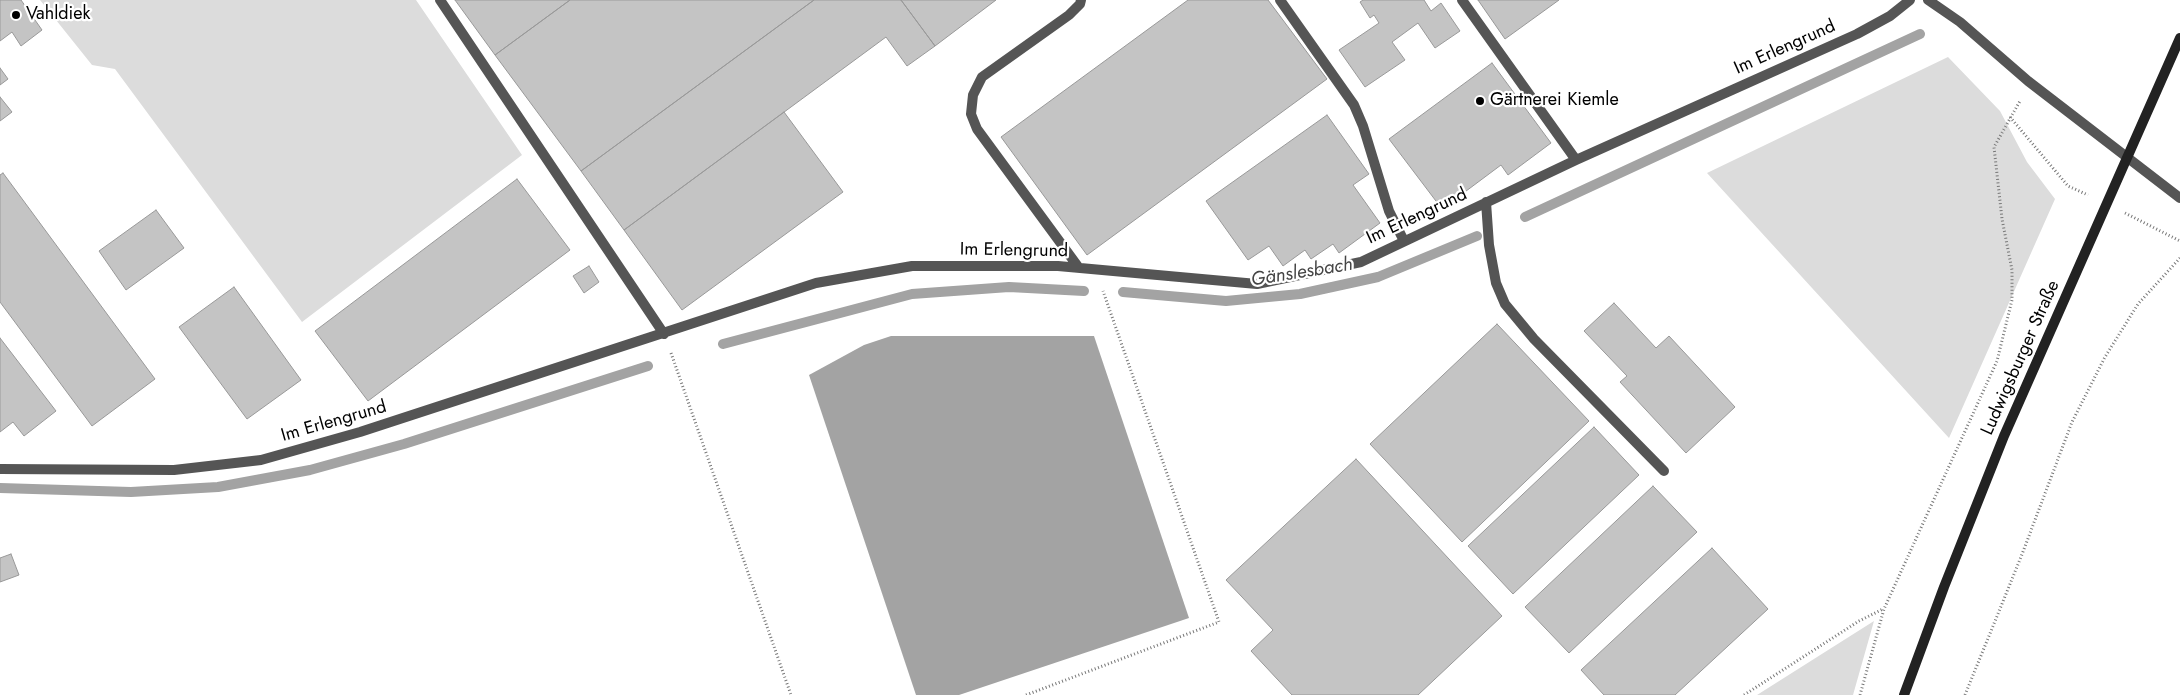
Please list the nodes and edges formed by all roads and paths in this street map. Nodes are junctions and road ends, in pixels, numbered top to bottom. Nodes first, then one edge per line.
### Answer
1 (440, 0) edge
2 (1081, 0) edge
3 (1280, 0) edge
4 (1462, 0) edge
5 (1910, 0) edge
6 (1928, 0) edge
7 (2180, 38) edge
8 (2010, 117) dead end
9 (2127, 155) junction
10 (1576, 160) junction
11 (2180, 198) edge
12 (1486, 202) junction
13 (1404, 241) junction
14 (2180, 258) edge
15 (1079, 268) junction
16 (1096, 269) junction
17 (664, 334) junction
18 (0, 469) edge
19 (1664, 471) dead end
20 (1884, 609) junction
21 (790, 695) edge
22 (1026, 695) edge
23 (1744, 695) edge
24 (1860, 695) edge
25 (1904, 695) edge
26 (1965, 695) edge

1 - 17 lane
2 - 15 lane
3 - 13 lane
4 - 10 lane
5 - 10 lane, Im Erlengrund
6 - 9 lane
7 - 9 main road, Ludwigsburger Straße
8 - 20 path
9 - 11 lane
9 - 25 main road, Ludwigsburger Straße
10 - 12 lane, Im Erlengrund
12 - 13 lane, Im Erlengrund
12 - 19 lane
13 - 16 lane, Im Erlengrund
14 - 26 path
15 - 16 lane, Im Erlengrund
15 - 17 lane, Im Erlengrund
16 - 22 path
17 - 18 lane, Im Erlengrund
17 - 21 path
20 - 23 path
20 - 24 path

